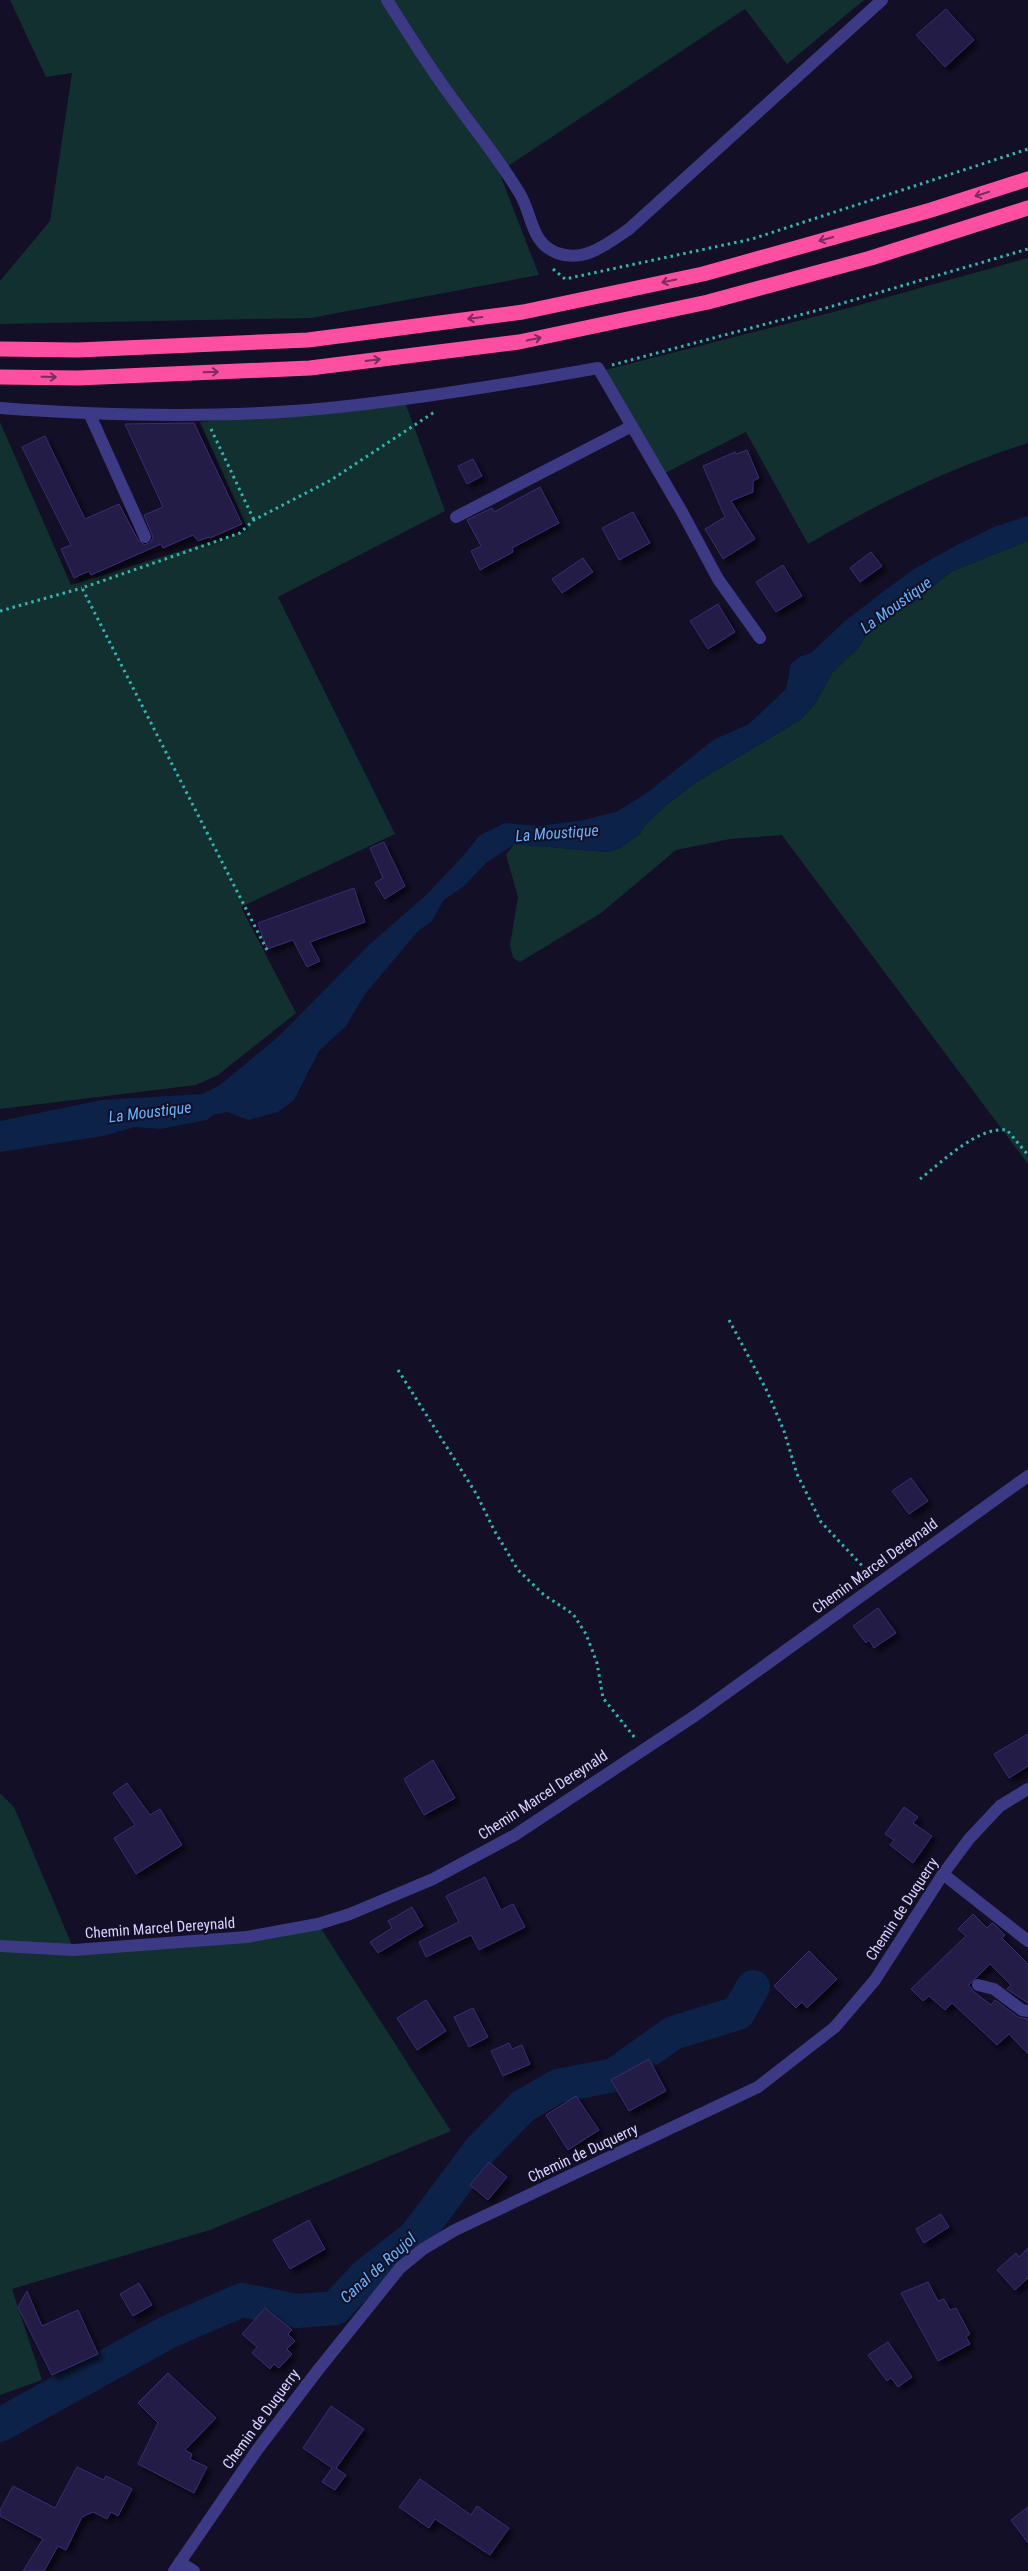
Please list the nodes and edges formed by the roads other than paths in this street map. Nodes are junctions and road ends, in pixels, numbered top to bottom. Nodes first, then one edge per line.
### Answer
1 (387, 0) edge
2 (882, 0) edge
3 (1028, 179) edge
4 (1028, 208) edge
5 (0, 349) edge
6 (0, 377) edge
7 (0, 408) edge
8 (90, 415) junction
9 (632, 426) junction
10 (456, 517) dead end
11 (144, 536) dead end
12 (760, 638) dead end
13 (1028, 1476) edge
14 (1028, 1789) edge
15 (943, 1874) junction
16 (1028, 1941) edge
17 (0, 1946) edge
18 (978, 1985) dead end
19 (1028, 2010) edge
20 (177, 2566) edge
21 (194, 2571) edge

1 - 2 street
3 -> 5 highway
6 -> 4 highway
7 - 8 street
8 - 9 street
8 - 11 street
9 - 10 street
9 - 12 street
13 - 17 street, Chemin Marcel Dereynald
14 - 15 street, Chemin de Duquerry
15 - 16 street
15 - 20 street, Chemin de Duquerry
18 - 19 street
20 - 21 street

